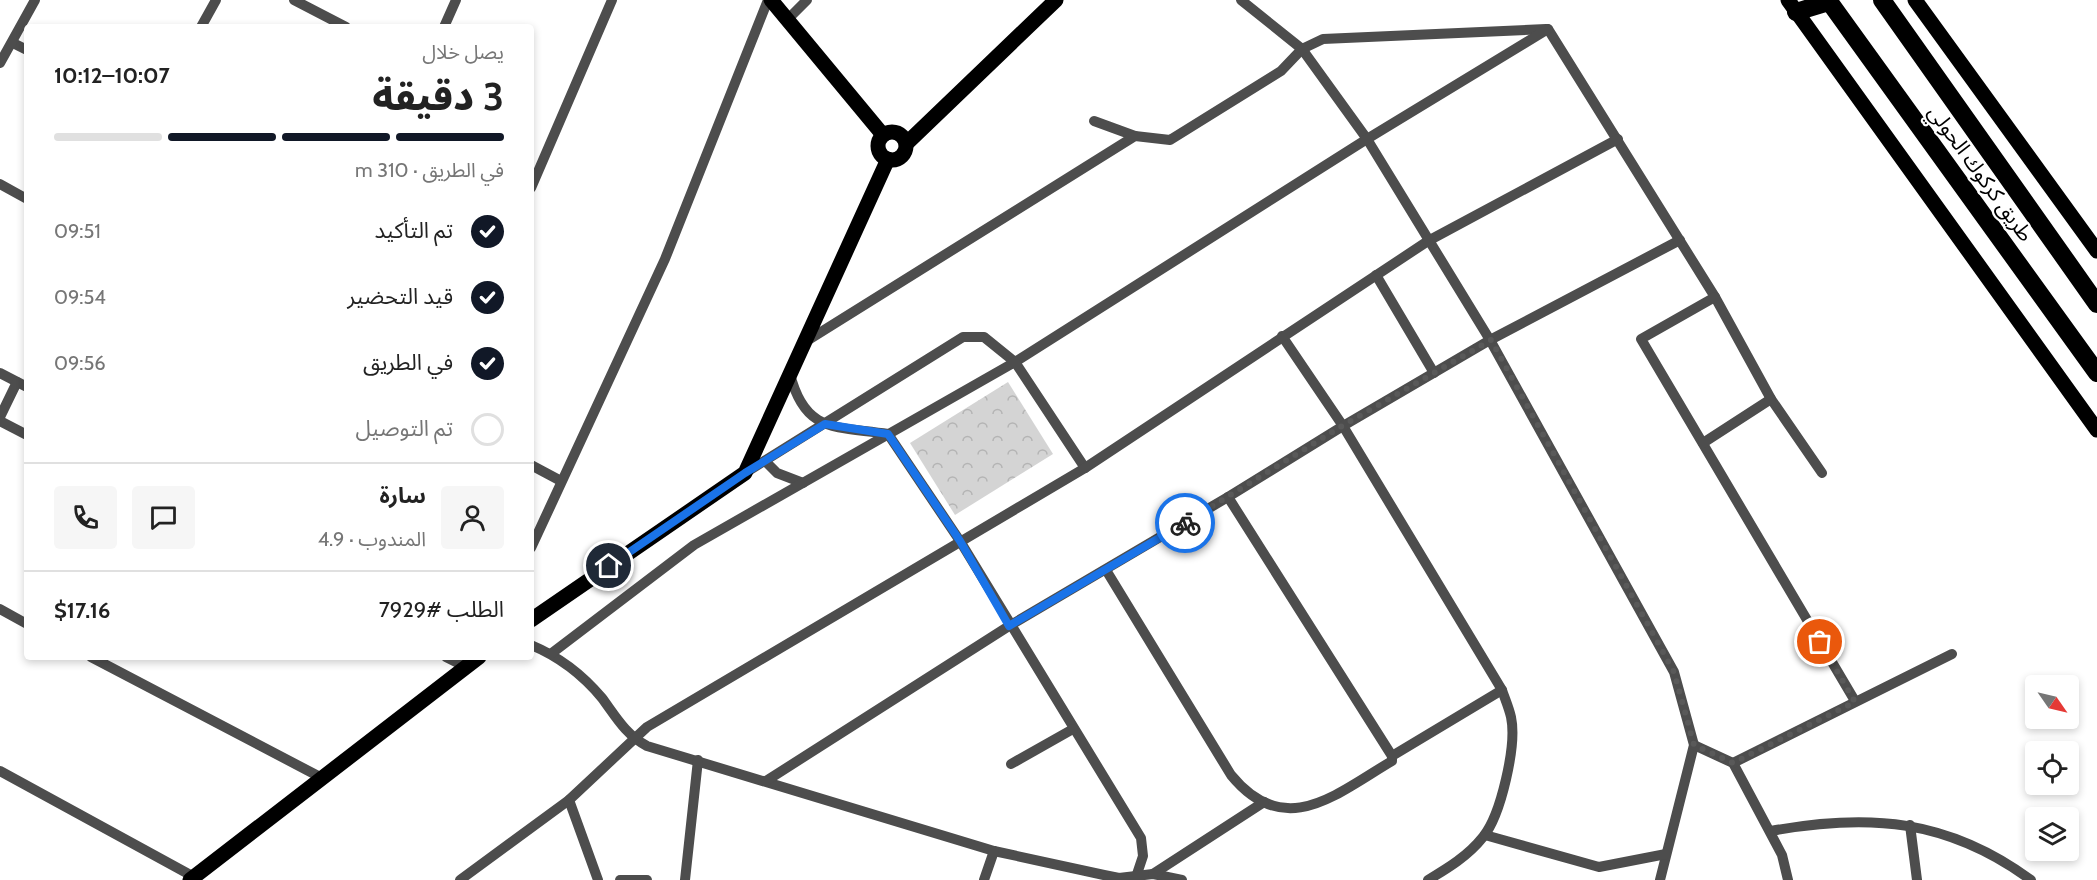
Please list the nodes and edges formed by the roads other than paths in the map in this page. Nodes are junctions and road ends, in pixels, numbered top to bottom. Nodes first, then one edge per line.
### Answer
1 (35, 0) edge
2 (216, 0) edge
3 (456, 0) edge
4 (612, 0) edge
5 (770, 0) edge
6 (807, 0) edge
7 (1056, 0) edge
8 (1241, 0) edge
9 (1882, 0) edge
10 (1915, 0) edge
11 (300, 1) edge
12 (1828, 1) edge
13 (1792, 6) edge
14 (788, 19) junction
15 (203, 24) edge
16 (341, 24) edge
17 (445, 24) edge
18 (1548, 29) junction
19 (13, 43) junction
20 (24, 48) edge
21 (1302, 49) junction
22 (0, 63) edge
23 (1094, 121) dead end
24 (883, 135) junction
25 (1135, 136) junction
26 (1367, 139) junction
27 (1618, 139) junction
28 (906, 144) junction
29 (888, 159) junction
30 (534, 181) edge
31 (0, 184) edge
32 (24, 197) edge
33 (1680, 240) junction
34 (1428, 241) junction
35 (2097, 251) edge
36 (1376, 275) junction
37 (1715, 297) junction
38 (2097, 304) edge
39 (1282, 336) junction
40 (1491, 340) junction
41 (804, 342) junction
42 (1015, 362) junction
43 (0, 373) edge
44 (1434, 373) junction
45 (2097, 373) edge
46 (790, 374) junction
47 (22, 384) edge
48 (1771, 399) junction
49 (0, 419) edge
50 (825, 424) junction
51 (1342, 426) junction
52 (2097, 430) edge
53 (24, 433) edge
54 (888, 434) junction
55 (1703, 443) junction
56 (765, 461) junction
57 (534, 467) edge
58 (1085, 468) junction
59 (745, 473) junction
60 (1822, 473) dead end
61 (561, 481) junction
62 (803, 483) junction
63 (1228, 497) junction
64 (534, 541) edge
65 (960, 541) junction
66 (1106, 570) junction
67 (0, 609) edge
68 (534, 618) edge
69 (24, 622) edge
70 (1009, 626) junction
71 (534, 646) edge
72 (552, 653) junction
73 (1952, 654) dead end
74 (97, 660) edge
75 (452, 660) edge
76 (475, 660) edge
77 (466, 667) junction
78 (1502, 690) junction
79 (1855, 702) junction
80 (1073, 729) junction
81 (634, 739) junction
82 (1694, 745) junction
83 (1392, 756) junction
84 (698, 760) junction
85 (1733, 763) junction
86 (1011, 764) dead end
87 (0, 771) edge
88 (322, 778) junction
89 (766, 781) junction
90 (569, 800) junction
91 (1264, 802) junction
92 (1910, 825) junction
93 (1771, 831) junction
94 (1485, 835) junction
95 (994, 851) junction
96 (1666, 854) junction
97 (1153, 874) junction
98 (192, 878) edge
99 (1135, 878) edge
100 (460, 880) edge
101 (598, 880) edge
102 (620, 880) edge
103 (647, 880) edge
104 (685, 880) edge
105 (984, 880) edge
106 (1182, 880) edge
107 (1428, 880) edge
108 (1660, 880) edge
109 (1788, 880) edge
110 (1917, 880) edge
111 (2031, 880) edge

1 - 19 street
2 - 15 street
3 - 17 street
4 - 30 street
5 - 14 main road
5 - 61 street
6 - 14 street
7 - 28 main road
8 - 21 street
9 - 38 highway, طريق كركوك الحولي
10 - 35 main road
11 - 16 street
12 - 13 highway
12 - 45 highway, طريق كركوك الحولي
13 - 52 main road
14 - 24 main road
18 - 21 street
18 - 26 street
18 - 27 street
19 - 20 street
19 - 22 street
21 - 25 street
21 - 26 street
23 - 25 street
24 - 28 main road
24 - 29 main road
25 - 41 street
26 - 34 street
26 - 42 street
27 - 33 street
27 - 34 street
28 - 29 main road
29 - 41 main road
31 - 32 street
33 - 37 street
33 - 40 street
34 - 36 street
34 - 40 street
36 - 39 street
36 - 44 street
37 - 48 street
37 - 55 street
39 - 51 street
39 - 58 street
40 - 44 street
40 - 82 street
41 - 46 main road
42 - 50 street
42 - 54 street
42 - 58 street
43 - 47 street
44 - 51 street
46 - 50 street
46 - 59 main road
47 - 49 street
48 - 55 street
48 - 60 street
49 - 53 street
50 - 54 street
50 - 56 street
51 - 63 street
51 - 78 street
54 - 62 street
54 - 65 street
55 - 79 street
56 - 59 street
56 - 62 street
57 - 61 street
58 - 65 street
59 - 68 main road
61 - 64 street
62 - 72 street
63 - 66 street
63 - 83 street
65 - 70 street
65 - 81 street
66 - 70 street
66 - 91 street
67 - 69 street
70 - 80 street
70 - 89 street
71 - 72 street
72 - 81 street
73 - 79 street
74 - 88 street
75 - 77 street
76 - 77 main road
77 - 88 main road
78 - 83 street
78 - 94 street
79 - 85 street
80 - 86 street
80 - 99 street
81 - 84 street
81 - 90 street
82 - 85 street
82 - 96 street
83 - 91 street
84 - 89 street
84 - 104 street
85 - 93 street
87 - 98 street
88 - 98 main road
89 - 95 street
90 - 100 street
90 - 101 street
91 - 97 street
92 - 93 street
92 - 110 street
92 - 111 street
93 - 109 street
94 - 96 street
94 - 107 street
95 - 99 street
95 - 105 street
96 - 108 street
97 - 99 street
97 - 106 street
102 - 103 street

